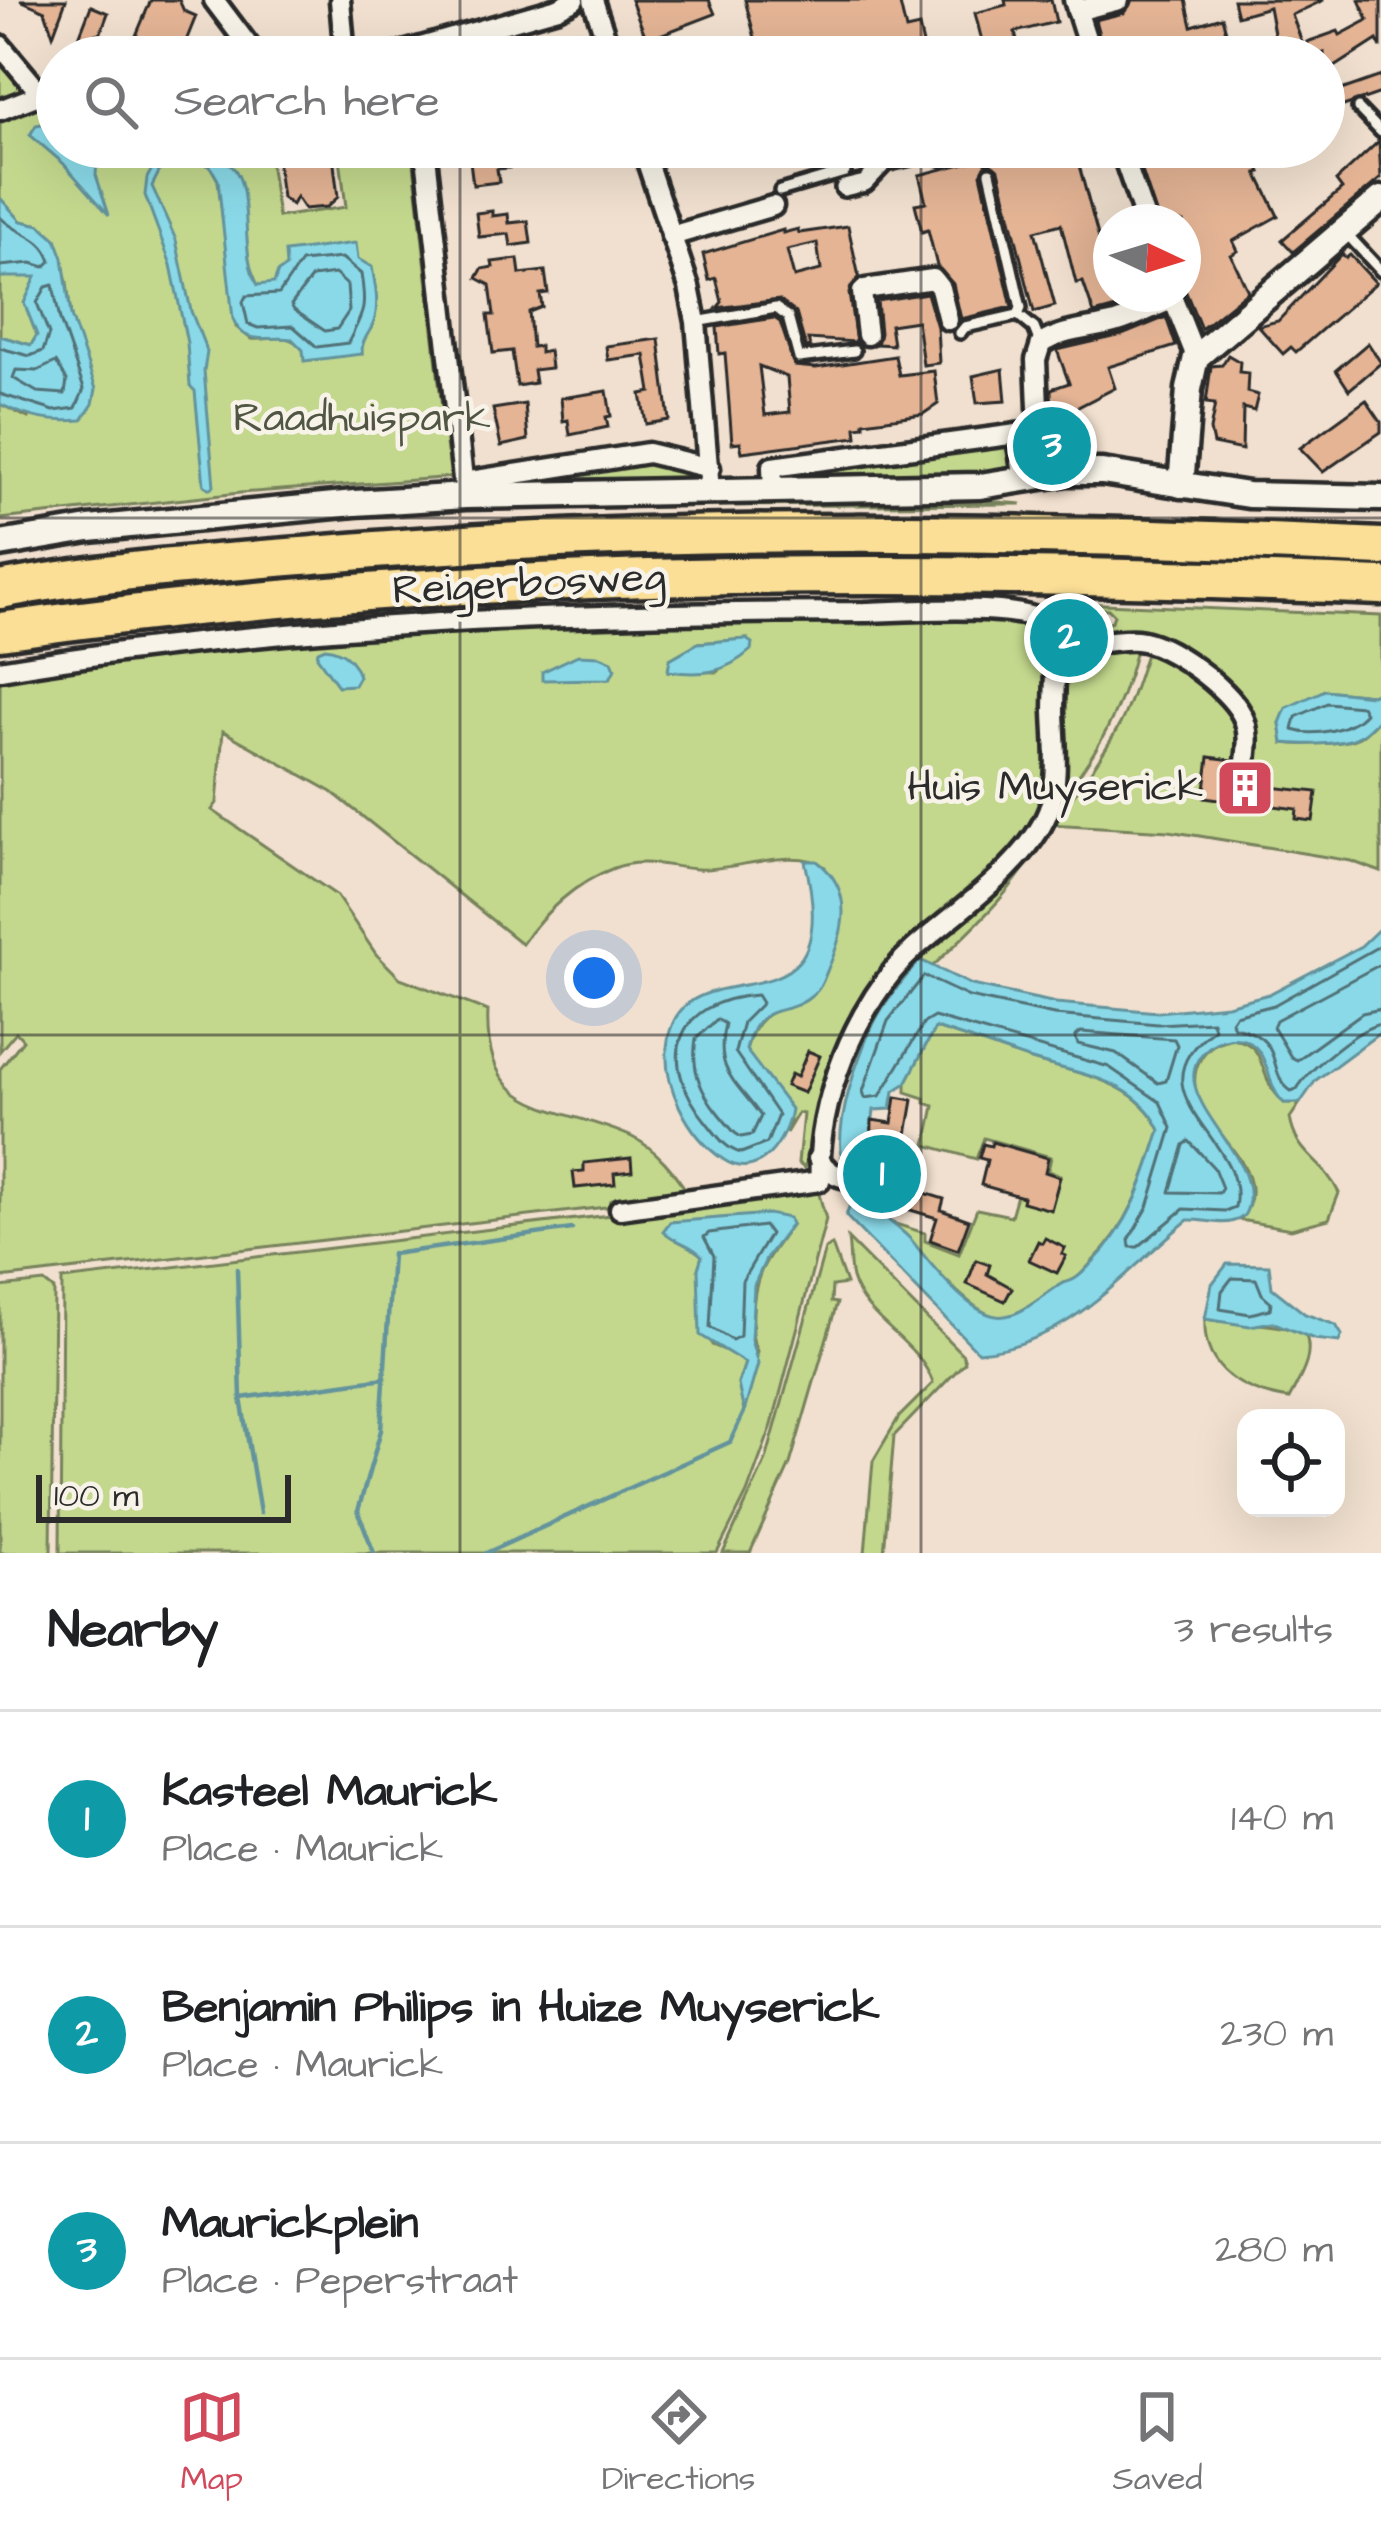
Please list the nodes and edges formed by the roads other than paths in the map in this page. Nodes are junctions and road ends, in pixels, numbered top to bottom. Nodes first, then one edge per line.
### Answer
1 (214, 0) edge
2 (340, 0) edge
3 (574, 0) edge
4 (593, 0) edge
5 (1119, 0) edge
6 (1076, 6) edge
7 (241, 36) edge
8 (343, 36) edge
9 (468, 36) edge
10 (605, 36) edge
11 (1085, 36) edge
12 (0, 45) edge
13 (36, 80) edge
14 (36, 98) edge
15 (1358, 108) dead end
16 (0, 110) edge
17 (1381, 131) edge
18 (427, 168) edge
19 (649, 168) edge
20 (879, 168) edge
21 (1127, 168) edge
22 (990, 172) dead end
23 (844, 180) joint
24 (777, 198) joint
25 (1381, 199) edge
26 (1140, 204) edge
27 (1344, 231) junction
28 (671, 236) junction
29 (1381, 271) edge
30 (1136, 312) edge
31 (1178, 312) edge
32 (1018, 316) junction
33 (696, 322) junction
34 (954, 327) joint
35 (860, 343) joint
36 (1041, 344) junction
37 (1196, 357) junction
38 (1016, 434) junction
39 (772, 479) junction
40 (1024, 479) junction
41 (710, 480) junction
42 (1181, 485) junction
43 (465, 489) junction
44 (1381, 497) edge
45 (1381, 537) edge
46 (1252, 541) junction
47 (0, 544) edge
48 (1381, 547) edge
49 (1381, 586) edge
50 (0, 590) edge
51 (0, 631) edge
52 (1053, 642) junction
53 (0, 670) edge
54 (1245, 770) dead end
55 (818, 1159) junction
56 (864, 1179) dead end
57 (620, 1209) dead end

1 - 7 street
2 - 8 street
3 - 9 street
4 - 10 street
5 - 6 street
6 - 11 street
12 - 13 street
14 - 16 street
15 - 17 lane
18 - 43 street
19 - 28 street
20 - 23 street
21 - 26 street
22 - 32 lane
23 - 24 lane
24 - 28 street
25 - 27 street
27 - 29 lane
27 - 37 street
28 - 33 street
30 - 36 street
31 - 37 street
32 - 34 lane
32 - 36 lane
33 - 35 lane
33 - 41 street
34 - 35 street
36 - 38 street
37 - 42 street
38 - 39 street
38 - 40 street
39 - 40 street
39 - 41 street
40 - 42 street
41 - 43 street
41 - 43 street
42 - 44 street
43 - 47 street
45 - 46 highway
46 - 48 highway
46 - 50 highway
49 - 51 highway
52 - 53 street, Reigerbosweg
52 - 54 street
52 - 55 street
55 - 56 street
55 - 57 street

